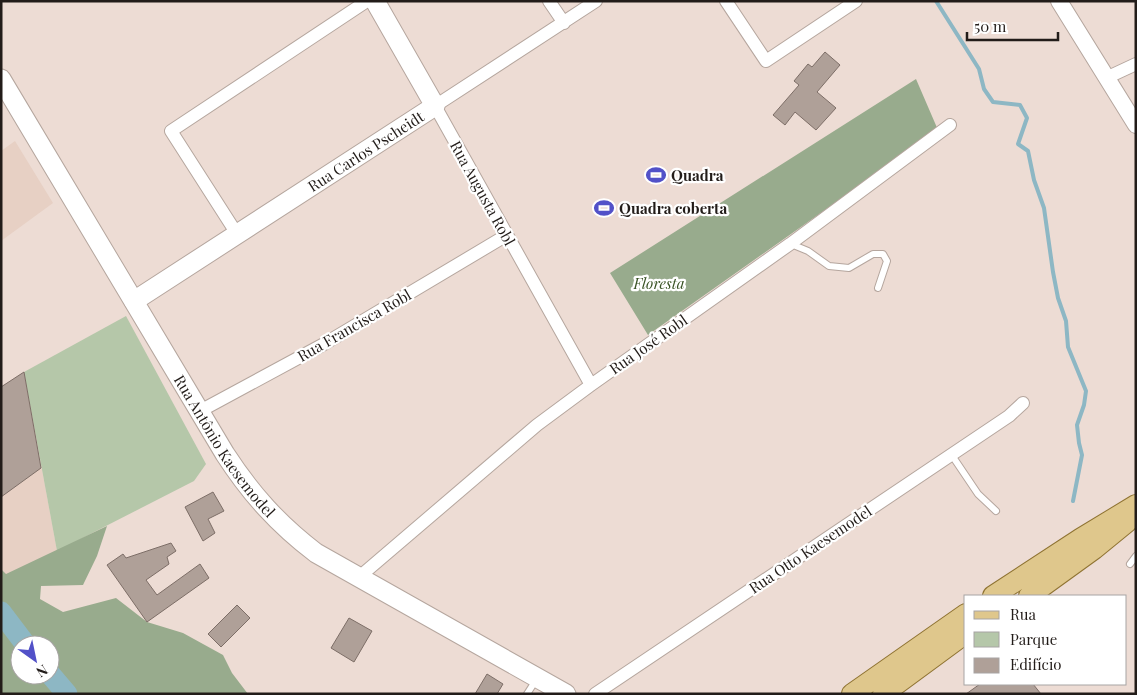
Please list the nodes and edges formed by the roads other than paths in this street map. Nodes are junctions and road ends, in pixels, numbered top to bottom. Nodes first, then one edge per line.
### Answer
1 (367, 1) edge
2 (375, 1) edge
3 (550, 1) edge
4 (596, 1) edge
5 (726, 1) edge
6 (856, 1) edge
7 (1059, 1) edge
8 (564, 22) junction
9 (1136, 64) edge
10 (1106, 78) junction
11 (1, 79) edge
12 (435, 106) junction
13 (950, 125) dead end
14 (1136, 125) edge
15 (236, 234) junction
16 (506, 235) junction
17 (790, 244) junction
18 (878, 288) dead end
19 (134, 301) junction
20 (591, 385) junction
21 (1023, 403) dead end
22 (200, 411) junction
23 (951, 454) junction
24 (1136, 505) edge
25 (1136, 510) edge
26 (996, 511) dead end
27 (1136, 514) edge
28 (1136, 556) edge
29 (1130, 564) dead end
30 (358, 578) junction
31 (995, 595) edge
32 (1018, 595) edge
33 (1030, 595) edge
34 (964, 615) edge
35 (964, 635) edge
36 (964, 645) edge
37 (532, 686) edge
38 (566, 694) edge
39 (596, 694) edge
40 (852, 694) edge
41 (883, 694) edge
42 (904, 694) edge

1 - 15 street
2 - 12 main road, Rua Augusta Robl
3 - 8 street
4 - 8 street, Rua Carlos Pscheidt
5 - 6 street
7 - 10 street
8 - 12 street, Rua Carlos Pscheidt
9 - 10 street
10 - 14 street
11 - 19 main road, Rua Antônio Kaesemodel
12 - 15 main road, Rua Carlos Pscheidt
12 - 16 street, Rua Augusta Robl
13 - 17 street, Rua José Robl
15 - 19 main road, Rua Carlos Pscheidt
16 - 20 street, Rua Augusta Robl
16 - 22 street, Rua Francisca Robl
17 - 18 lane
17 - 20 street, Rua José Robl
19 - 22 main road, Rua Antônio Kaesemodel
20 - 30 street, Rua José Robl
21 - 23 street, Rua Otto Kaesemodel
22 - 30 main road, Rua Antônio Kaesemodel
23 - 26 lane
23 - 39 street, Rua Otto Kaesemodel
24 - 31 main road
25 - 32 main road
27 - 33 main road
28 - 29 lane
30 - 37 main road, Rua Antônio Kaesemodel
34 - 40 main road
35 - 41 main road
36 - 42 main road
37 - 38 main road, Rua Antônio Kaesemodel

